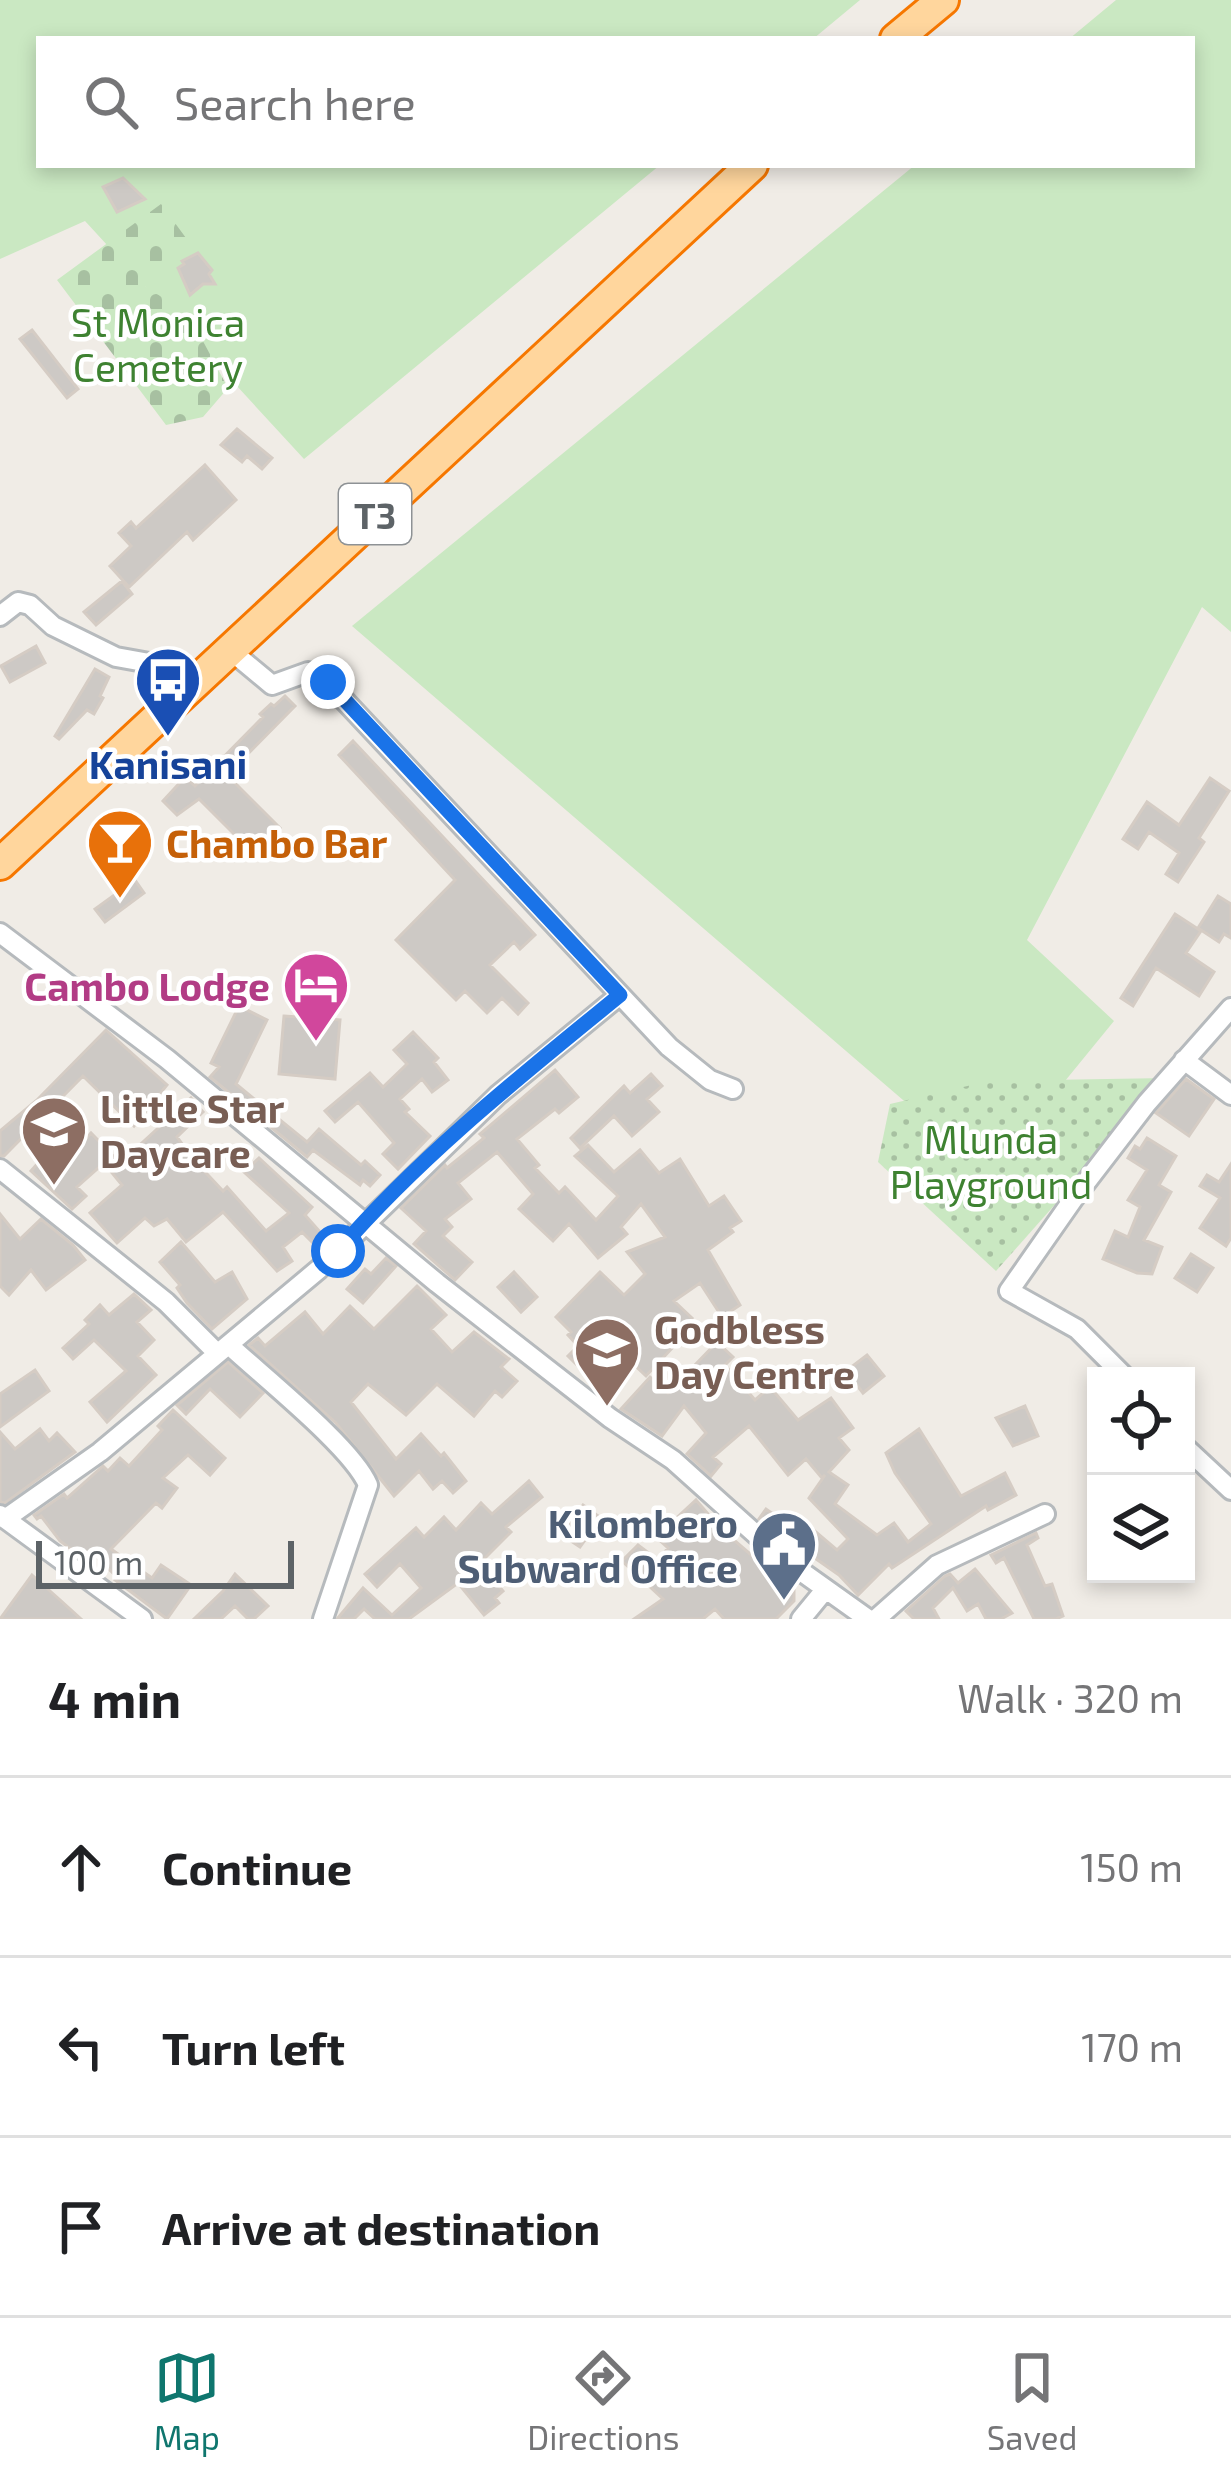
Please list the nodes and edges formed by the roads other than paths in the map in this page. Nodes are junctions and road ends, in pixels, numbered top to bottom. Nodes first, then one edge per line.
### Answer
1 (943, 0) edge
2 (900, 36) edge
3 (749, 168) edge
4 (0, 616) edge
5 (230, 650) junction
6 (205, 673) junction
7 (0, 864) edge
8 (0, 933) edge
9 (620, 995) junction
10 (1231, 1008) edge
11 (1184, 1060) junction
12 (733, 1089) dead end
13 (1231, 1095) edge
14 (0, 1169) edge
15 (363, 1222) junction
16 (223, 1349) junction
17 (1115, 1367) edge
18 (1195, 1456) edge
19 (1231, 1490) edge
20 (1045, 1514) dead end
21 (2, 1517) edge
22 (824, 1591) junction
23 (142, 1619) edge
24 (323, 1619) edge
25 (801, 1619) edge
26 (872, 1619) edge

1 - 2 highway
3 - 5 highway, T3
4 - 6 street
5 - 6 highway, T3
5 - 9 street
6 - 7 highway, T3
8 - 15 street
9 - 12 street
9 - 15 street
10 - 11 street
11 - 13 street
11 - 17 street
14 - 16 street
15 - 16 street
15 - 22 street
16 - 21 street
16 - 24 street
18 - 19 street
20 - 26 street
21 - 23 street
22 - 25 street
22 - 26 street

